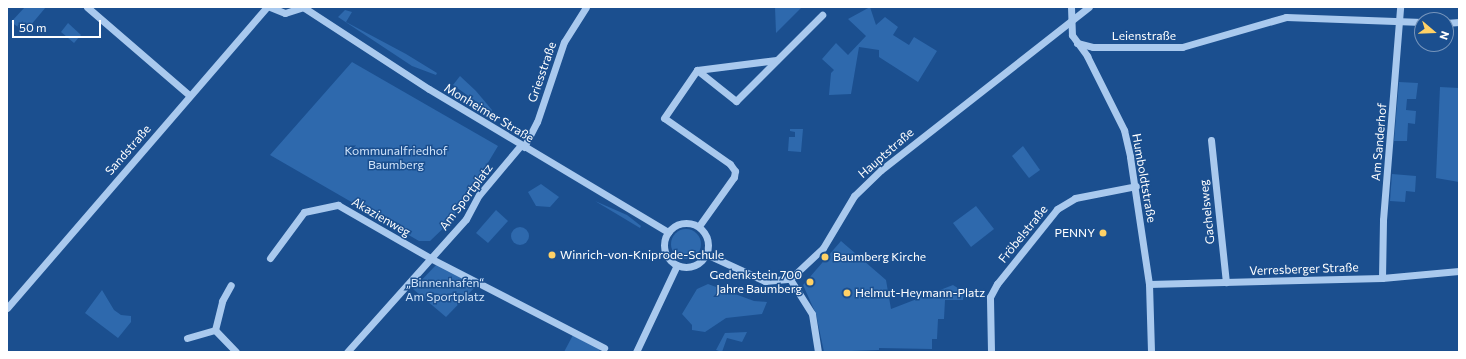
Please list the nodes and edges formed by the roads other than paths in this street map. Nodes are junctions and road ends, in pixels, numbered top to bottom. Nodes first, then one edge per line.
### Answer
1 (87, 7) edge
2 (268, 7) edge
3 (303, 7) edge
4 (586, 7) edge
5 (1071, 7) edge
6 (1089, 7) edge
7 (1400, 7) edge
8 (822, 15) dead end
9 (1072, 21) junction
10 (1399, 21) junction
11 (1414, 22) edge
12 (1077, 42) junction
13 (776, 60) junction
14 (697, 70) junction
15 (189, 96) junction
16 (1211, 140) dead end
17 (523, 146) junction
18 (1136, 186) junction
19 (699, 226) junction
20 (668, 232) junction
21 (706, 254) junction
22 (270, 258) dead end
23 (430, 258) junction
24 (677, 265) junction
25 (1459, 271) edge
26 (1382, 278) junction
27 (790, 279) junction
28 (1226, 282) junction
29 (1149, 284) junction
30 (231, 285) dead end
31 (7, 308) edge
32 (215, 330) junction
33 (187, 338) dead end
34 (604, 348) dead end
35 (990, 351) edge
36 (236, 352) edge
37 (347, 352) edge
38 (636, 352) edge
39 (818, 352) edge
40 (1151, 352) edge

1 - 15 street
2 - 3 street, Monheimer Straße
2 - 15 street, Sandstraße
3 - 17 street, Monheimer Straße
4 - 17 street, Griesstraße
5 - 9 street, Humboldtstraße
6 - 9 street, Hauptstraße
7 - 10 street, Am Sanderhof
8 - 13 street
9 - 12 street, Humboldtstraße
9 - 27 street, Hauptstraße
10 - 11 street, Leienstraße
10 - 12 street, Leienstraße
10 - 26 street, Am Sanderhof
12 - 18 street, Humboldtstraße
13 - 14 street
13 - 14 street
14 - 19 street
15 - 31 street, Sandstraße
16 - 28 street, Gachelsweg
17 - 20 street, Monheimer Straße
17 - 23 street, Am Sportplatz
18 - 29 street, Humboldtstraße
18 - 35 street, Fröbelstraße
19 - 20 street
19 - 21 street
20 - 24 street
21 - 24 street
21 - 27 street
22 - 23 street, Akazienweg
23 - 34 street, Akazienweg
23 - 37 street, Am Sportplatz
24 - 38 street
25 - 26 street, Verresberger Straße
26 - 28 street, Verresberger Straße
27 - 39 street
28 - 29 street, Verresberger Straße
29 - 40 street, Humboldtstraße
30 - 32 street
32 - 33 street
32 - 36 street

